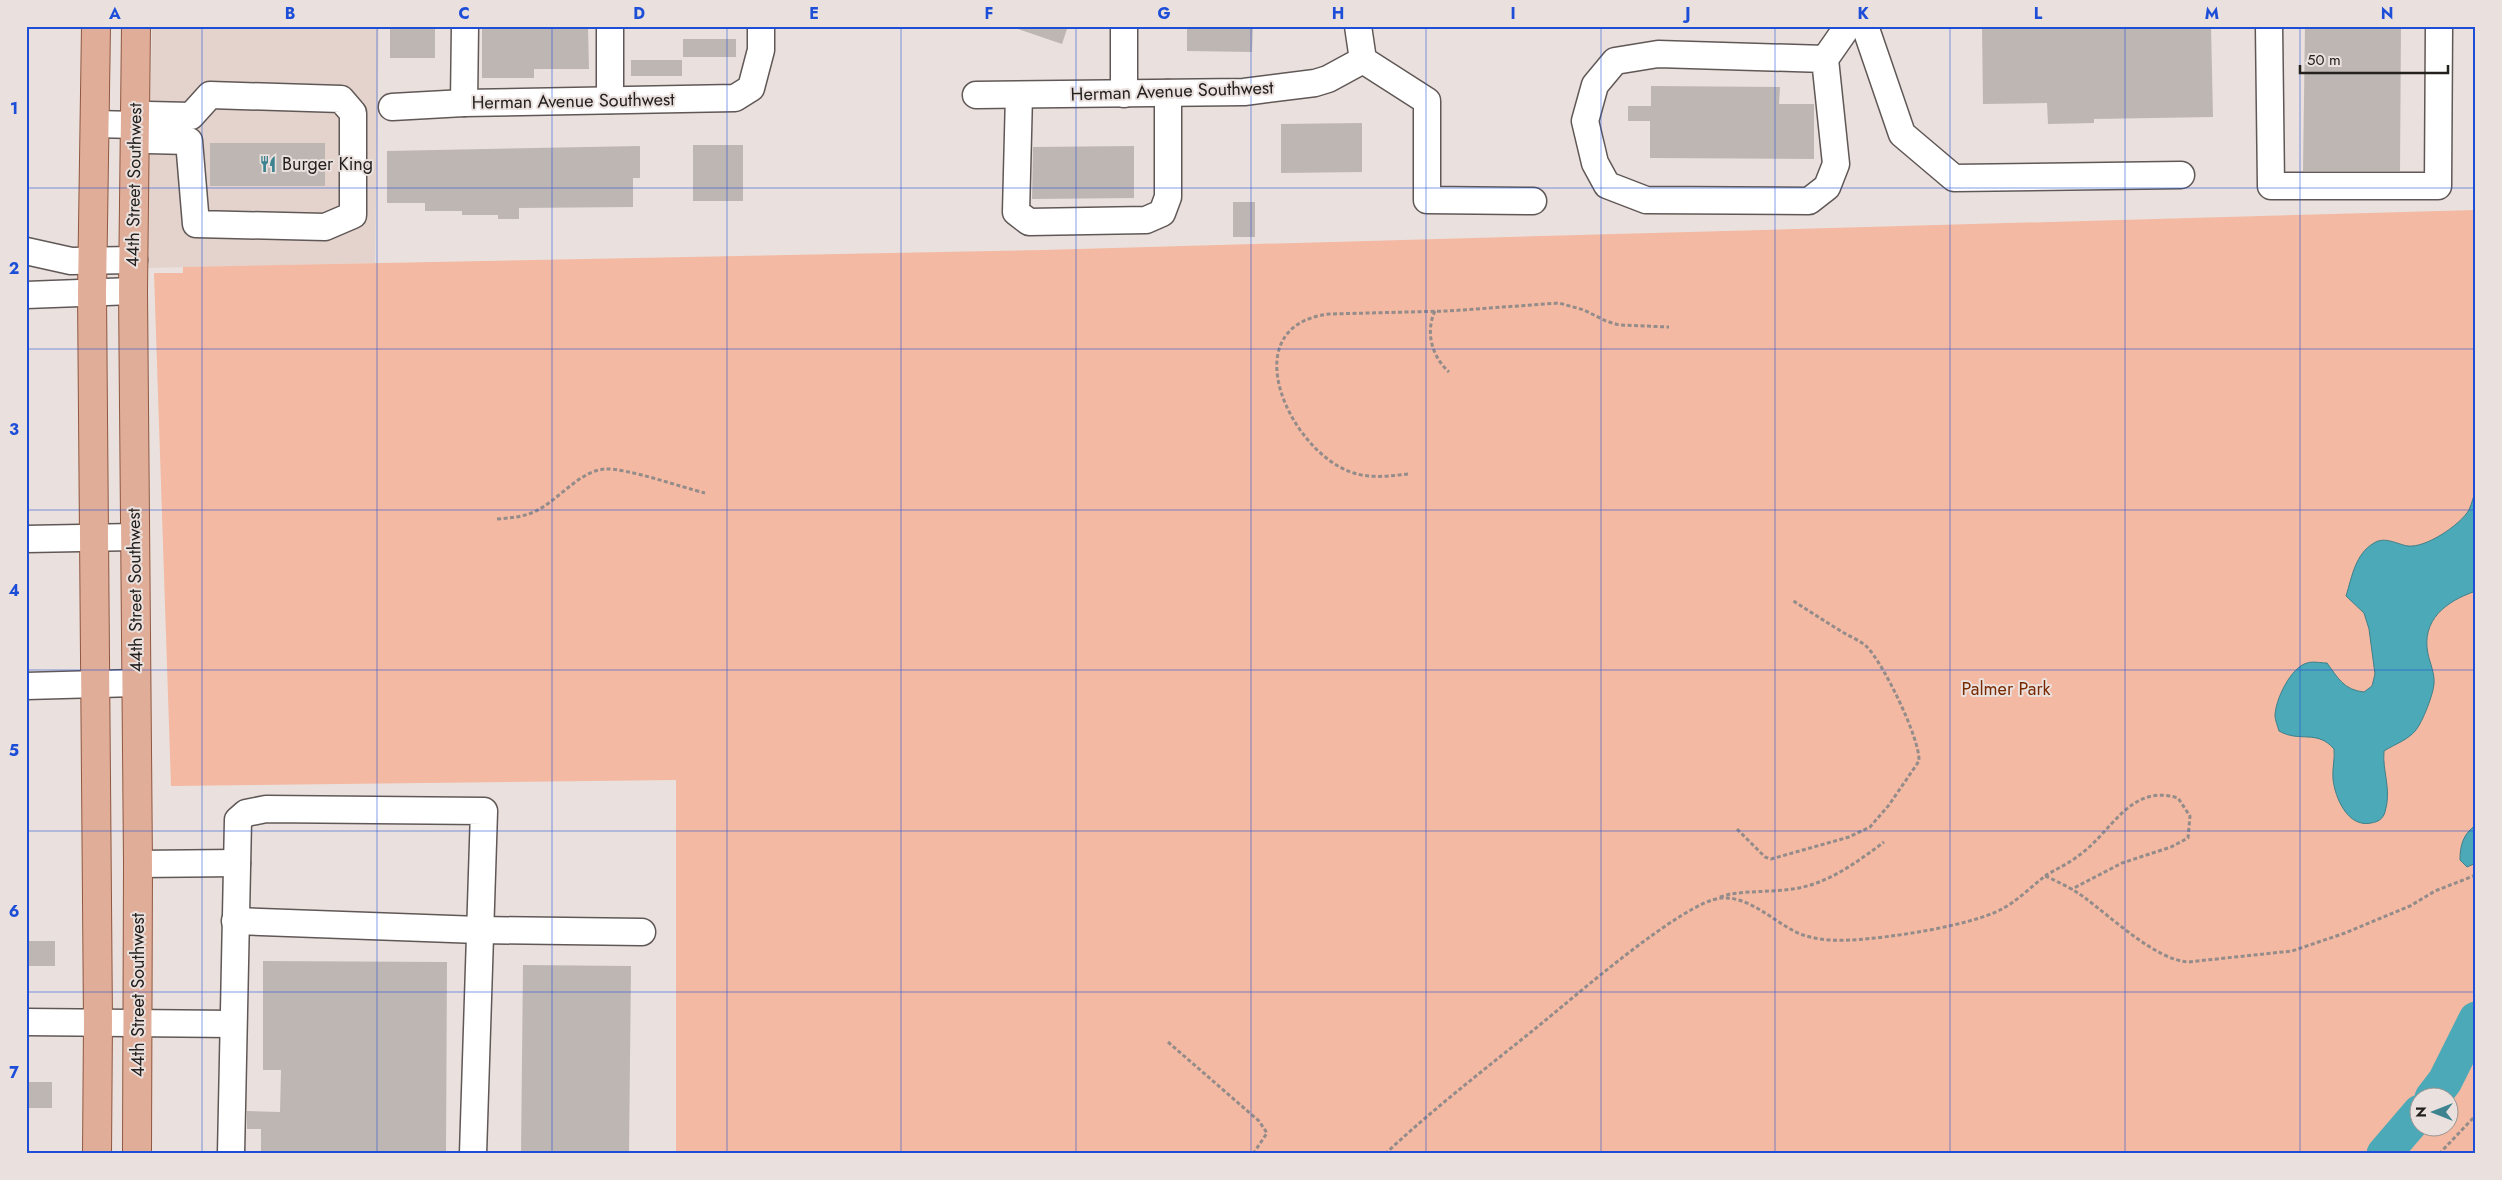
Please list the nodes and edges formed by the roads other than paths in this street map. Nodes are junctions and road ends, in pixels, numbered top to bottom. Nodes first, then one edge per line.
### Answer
1 (96, 26) edge
2 (465, 26) edge
3 (610, 26) edge
4 (762, 26) edge
5 (1124, 26) edge
6 (1358, 26) edge
7 (1848, 26) edge
8 (1865, 26) edge
9 (2269, 26) edge
10 (2439, 26) edge
11 (141, 29) edge
12 (1825, 59) junction
13 (1363, 60) junction
14 (1168, 93) junction
15 (1124, 94) junction
16 (976, 95) dead end
17 (1019, 95) junction
18 (610, 100) junction
19 (464, 103) junction
20 (392, 107) dead end
21 (95, 124) junction
22 (135, 125) junction
23 (190, 129) junction
24 (2181, 175) dead end
25 (1533, 201) dead end
26 (26, 251) edge
27 (134, 260) junction
28 (92, 261) junction
29 (133, 292) junction
30 (92, 293) junction
31 (26, 295) edge
32 (135, 537) junction
33 (26, 539) edge
34 (95, 539) junction
35 (95, 683) junction
36 (136, 683) junction
37 (26, 686) edge
38 (237, 863) junction
39 (138, 864) junction
40 (236, 921) junction
41 (479, 930) junction
42 (642, 932) dead end
43 (26, 1022) edge
44 (98, 1022) junction
45 (139, 1022) junction
46 (233, 1024) junction
47 (96, 1154) edge
48 (137, 1154) edge
49 (231, 1154) edge
50 (473, 1154) edge

1 - 21 main road
2 - 19 street
3 - 18 street
4 - 18 street, Herman Avenue Southwest
5 - 15 street
6 - 13 street
7 - 12 street
8 - 24 street
9 - 10 street
11 - 22 main road, 44th Street Southwest
12 - 12 street
13 - 14 street, Herman Avenue Southwest
13 - 25 street
14 - 15 street, Herman Avenue Southwest
14 - 17 street
15 - 17 street, Herman Avenue Southwest
16 - 17 street, Herman Avenue Southwest
18 - 19 street, Herman Avenue Southwest
19 - 20 street, Herman Avenue Southwest
21 - 22 street
21 - 28 main road
22 - 23 street
22 - 27 main road, 44th Street Southwest
23 - 23 street
26 - 28 street
27 - 28 street
27 - 29 main road, 44th Street Southwest
28 - 30 main road
29 - 30 street
29 - 32 main road, 44th Street Southwest
30 - 31 street
30 - 34 main road
32 - 34 street
32 - 36 main road, 44th Street Southwest
33 - 34 street
34 - 35 main road
35 - 36 street
35 - 37 street
35 - 44 main road
36 - 39 main road, 44th Street Southwest
38 - 39 street
38 - 40 street
38 - 41 street
39 - 45 main road, 44th Street Southwest
40 - 41 street
40 - 46 street
41 - 42 street
41 - 50 street
43 - 44 street
44 - 45 street
44 - 47 main road
45 - 46 street
45 - 48 main road, 44th Street Southwest
46 - 49 street

